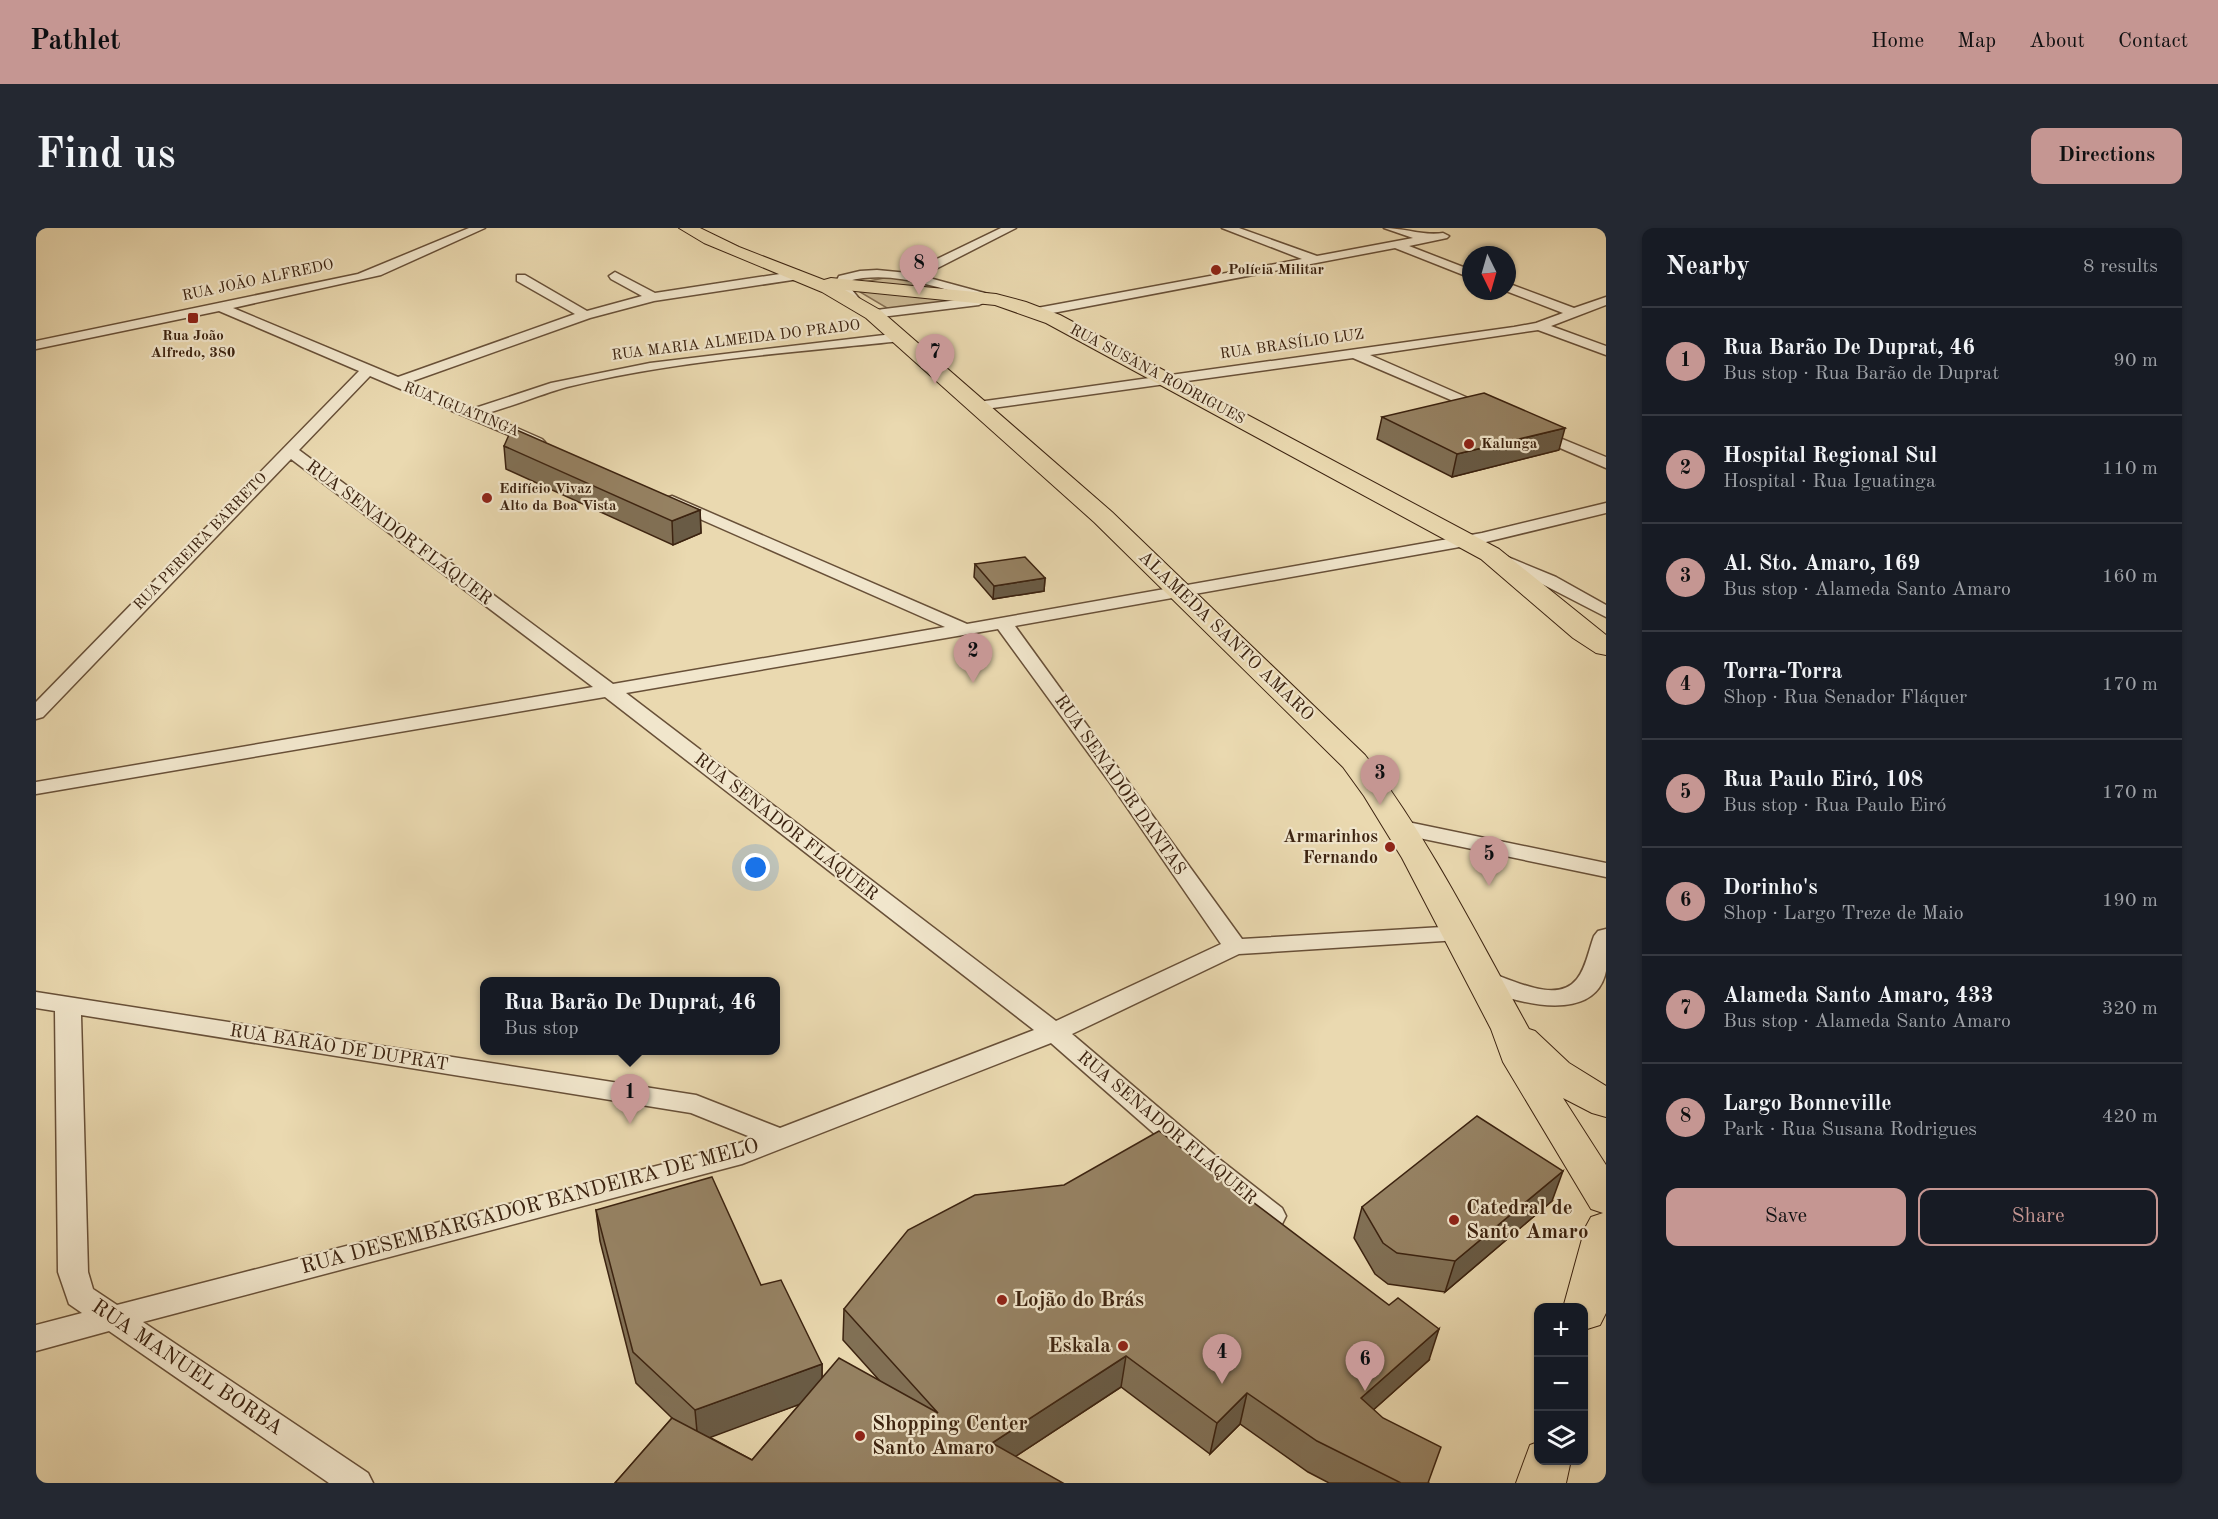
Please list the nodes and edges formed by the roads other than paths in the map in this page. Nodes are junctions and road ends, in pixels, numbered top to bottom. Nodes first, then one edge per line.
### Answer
1 (479, 228) edge
2 (687, 228) edge
3 (1010, 228) edge
4 (1228, 228) edge
5 (1390, 228) edge
6 (1397, 245) junction
7 (1317, 260) junction
8 (1462, 270) edge
9 (800, 275) junction
10 (615, 276) dead end
11 (910, 277) junction
12 (521, 278) dead end
13 (841, 284) junction
14 (1516, 290) edge
15 (653, 297) junction
16 (996, 300) junction
17 (1606, 301) edge
18 (219, 306) junction
19 (864, 308) junction
20 (1037, 312) junction
21 (1575, 313) junction
22 (585, 315) junction
23 (1539, 326) junction
24 (901, 337) junction
25 (36, 345) edge
26 (1606, 351) edge
27 (1354, 353) junction
28 (367, 371) junction
29 (1166, 379) junction
30 (395, 383) junction
31 (978, 406) junction
32 (472, 414) junction
33 (1497, 415) edge
34 (1518, 425) edge
35 (552, 448) edge
36 (290, 451) junction
37 (1606, 463) edge
38 (661, 496) edge
39 (1606, 508) edge
40 (1466, 541) junction
41 (1490, 554) junction
42 (1182, 593) junction
43 (1606, 612) edge
44 (1004, 624) junction
45 (966, 630) junction
46 (1606, 647) edge
47 (609, 690) junction
48 (36, 713) edge
49 (36, 788) edge
50 (1403, 828) junction
51 (1606, 870) edge
52 (1459, 933) junction
53 (1606, 936) edge
54 (1235, 947) junction
55 (1482, 978) junction
56 (36, 1000) edge
57 (68, 1005) junction
58 (1510, 1029) junction
59 (1054, 1032) junction
60 (1606, 1103) edge
61 (779, 1138) junction
62 (1606, 1198) edge
63 (1272, 1216) edge
64 (1606, 1228) edge
65 (1586, 1303) edge
66 (113, 1318) junction
67 (36, 1338) edge
68 (1546, 1465) edge
69 (356, 1483) edge
70 (1541, 1483) edge

1 - 18 street, RUA JOÃO ALFREDO
2 - 9 main road, ALAMEDA SANTO AMARO
3 - 11 street
4 - 7 street
5 - 6 street
6 - 7 street
6 - 8 street
7 - 20 street
9 - 13 main road, RUA SUSANA RODRIGUES
9 - 15 street
9 - 19 main road, ALAMEDA SANTO AMARO
10 - 15 street
11 - 13 street
11 - 16 street
12 - 22 street
13 - 16 main road, RUA SUSANA RODRIGUES
13 - 19 street
14 - 21 street
15 - 22 street
16 - 19 street
16 - 20 main road, RUA SUSANA RODRIGUES
17 - 21 street, RUA BRASÍLIO LUZ
18 - 25 street, RUA JOÃO ALFREDO
18 - 28 street, RUA IGUATINGA
19 - 24 main road, ALAMEDA SANTO AMARO
20 - 29 main road, RUA SUSANA RODRIGUES
21 - 23 street, RUA BRASÍLIO LUZ
22 - 30 street
23 - 26 street
23 - 27 street, RUA BRASÍLIO LUZ
24 - 31 main road, ALAMEDA SANTO AMARO
24 - 32 street, RUA MARIA ALMEIDA DO PRADO
27 - 29 street, RUA BRASÍLIO LUZ
27 - 33 street
28 - 30 street, RUA IGUATINGA
28 - 36 street, RUA PEREIRA BARRETO
29 - 31 street, RUA BRASÍLIO LUZ
29 - 40 main road, RUA SUSANA RODRIGUES
30 - 32 street, RUA IGUATINGA
31 - 42 main road, ALAMEDA SANTO AMARO
32 - 35 street, RUA IGUATINGA
34 - 37 street
36 - 47 street, RUA SENADOR FLÁQUER
36 - 48 street, RUA PEREIRA BARRETO
38 - 45 street
39 - 40 street
40 - 41 main road, RUA SUSANA RODRIGUES
40 - 42 street
41 - 43 street, RUA SUSANA RODRIGUES
41 - 46 main road, RUA SUSANA RODRIGUES
42 - 44 street
42 - 50 main road, ALAMEDA SANTO AMARO
44 - 45 street
44 - 54 street, RUA SENADOR DANTAS
45 - 47 street
47 - 49 street
47 - 59 street, RUA SENADOR FLÁQUER
50 - 51 street
50 - 52 main road, ALAMEDA SANTO AMARO
52 - 54 street, RUA DESEMBARGADOR BANDEIRA DE MELO
52 - 55 main road, ALAMEDA SANTO AMARO
53 - 55 street
54 - 59 street, RUA DESEMBARGADOR BANDEIRA DE MELO
55 - 58 main road, ALAMEDA SANTO AMARO
56 - 57 street, RUA BARÃO DE DUPRAT
57 - 61 street, RUA BARÃO DE DUPRAT
57 - 66 street, RUA MANUEL BORBA
58 - 60 main road
58 - 62 main road, ALAMEDA SANTO AMARO
59 - 61 street, RUA DESEMBARGADOR BANDEIRA DE MELO
59 - 63 street, RUA SENADOR FLÁQUER
61 - 66 street, RUA DESEMBARGADOR BANDEIRA DE MELO
64 - 65 main road
66 - 67 street, RUA DESEMBARGADOR BANDEIRA DE MELO
66 - 69 street, RUA MANUEL BORBA
68 - 70 main road

